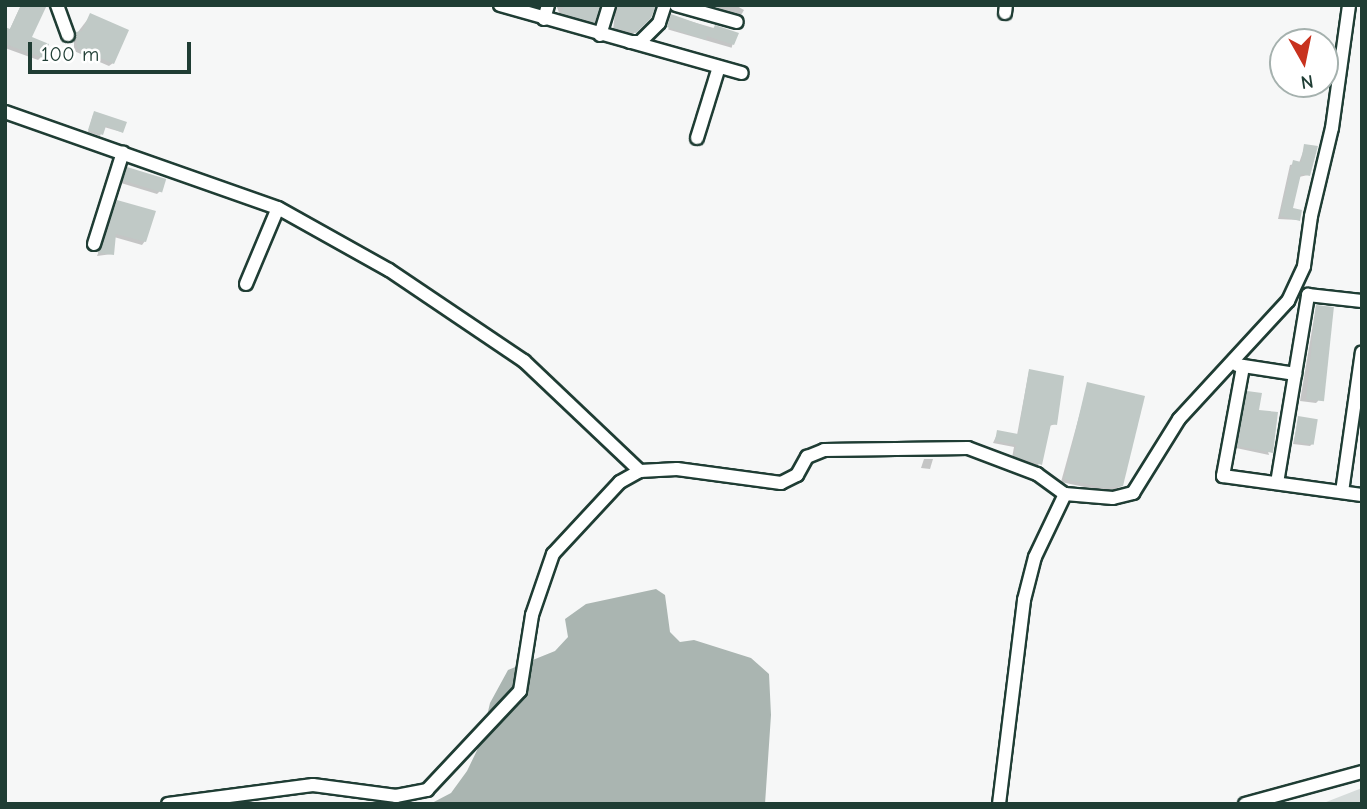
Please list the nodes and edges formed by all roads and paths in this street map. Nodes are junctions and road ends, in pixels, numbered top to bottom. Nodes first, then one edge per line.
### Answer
1 (57, 5) edge
2 (500, 5) edge
3 (548, 5) edge
4 (609, 5) edge
5 (665, 5) edge
6 (676, 5) edge
7 (1349, 5) edge
8 (544, 19) junction
9 (737, 22) dead end
10 (68, 35) dead end
11 (600, 35) junction
12 (623, 42) junction
13 (719, 67) junction
14 (742, 73) dead end
15 (5, 112) edge
16 (697, 138) dead end
17 (123, 152) junction
18 (278, 208) junction
19 (94, 244) dead end
20 (246, 284) dead end
21 (1362, 301) edge
22 (1362, 352) edge
23 (1237, 365) junction
24 (1295, 374) junction
25 (640, 471) junction
26 (1277, 483) junction
27 (1342, 492) junction
28 (1065, 494) junction
29 (1362, 495) edge
30 (1362, 772) edge
31 (168, 804) edge
32 (999, 804) edge
33 (1245, 804) edge

1 - 10 street
2 - 8 street
3 - 8 street
4 - 11 street
5 - 12 street
6 - 9 street
7 - 23 street
8 - 11 street
11 - 12 street
12 - 13 street
13 - 14 street
13 - 16 street
15 - 17 street
17 - 18 street
17 - 19 street
18 - 20 street
18 - 25 street
21 - 24 street
22 - 27 street
23 - 24 street
23 - 26 street
23 - 28 street
24 - 26 street
25 - 28 street
25 - 31 street
26 - 27 street
27 - 29 street
28 - 32 street
30 - 33 street

